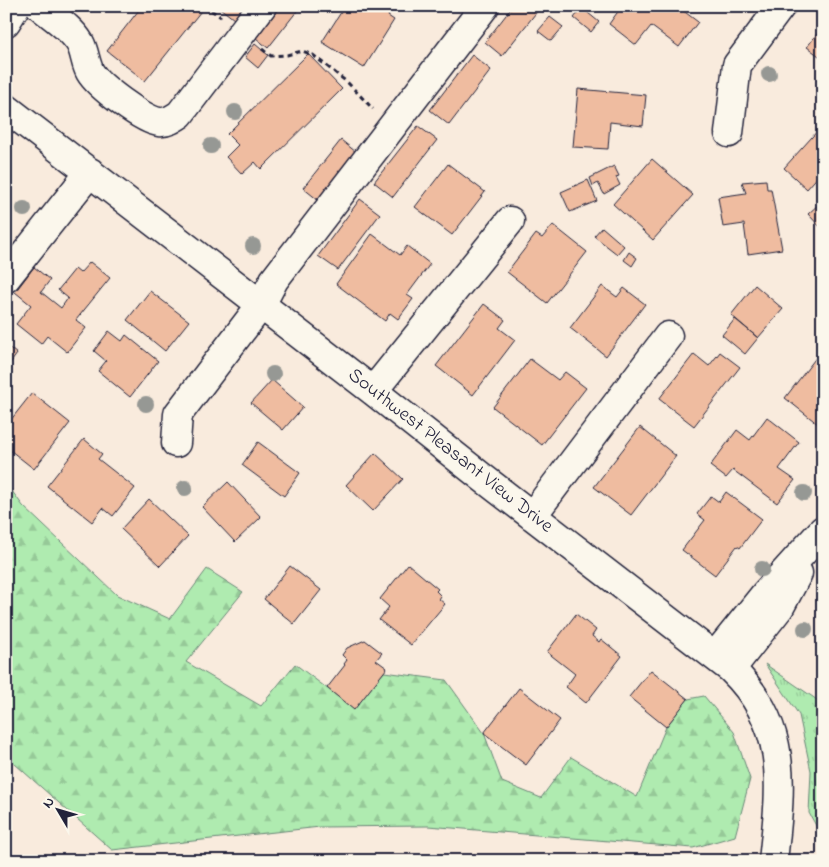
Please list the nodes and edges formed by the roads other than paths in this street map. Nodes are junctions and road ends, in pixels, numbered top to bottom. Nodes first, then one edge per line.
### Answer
1 (16, 6) edge
2 (40, 6) edge
3 (262, 6) edge
4 (484, 6) edge
5 (781, 6) edge
6 (6, 22) edge
7 (6, 108) edge
8 (728, 133) dead end
9 (90, 172) junction
10 (510, 221) dead end
11 (6, 278) edge
12 (261, 305) junction
13 (668, 336) dead end
14 (372, 390) junction
15 (176, 443) dead end
16 (532, 516) junction
17 (819, 535) edge
18 (723, 662) junction
19 (774, 861) edge

1 - 6 street
2 - 3 street
4 - 12 street
5 - 8 street
7 - 9 street, Southwest Pleasant View Drive
9 - 11 street
9 - 12 street, Southwest Pleasant View Drive
10 - 14 street
12 - 14 street, Southwest Pleasant View Drive
12 - 15 street
13 - 16 street
14 - 16 street, Southwest Pleasant View Drive
16 - 18 street, Southwest Pleasant View Drive
17 - 18 street
18 - 19 street, Southwest Pleasant View Drive

